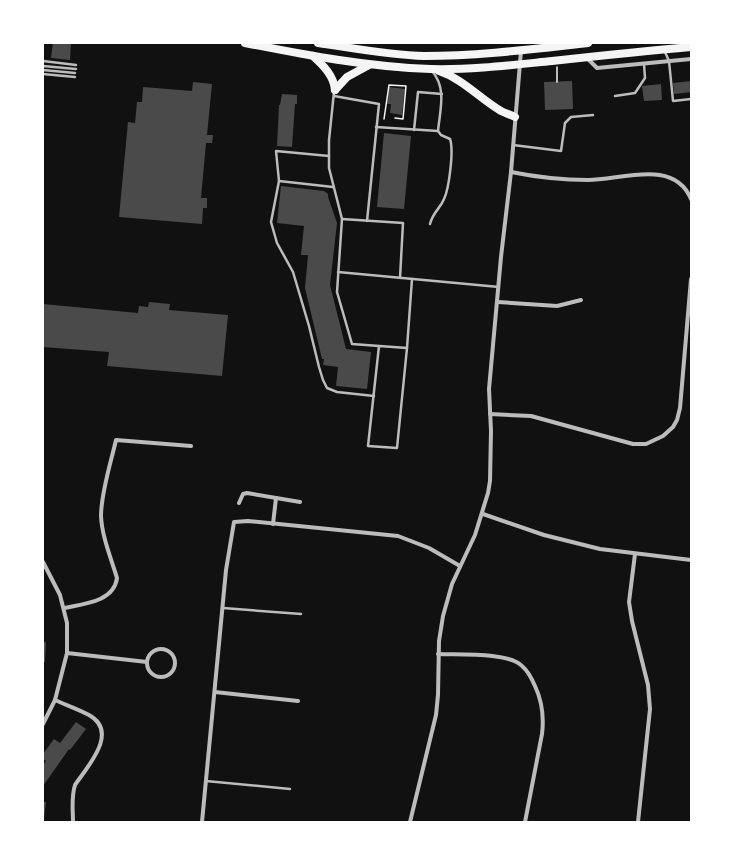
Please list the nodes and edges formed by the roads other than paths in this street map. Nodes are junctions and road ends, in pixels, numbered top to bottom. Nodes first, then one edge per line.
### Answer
1 (245, 43) edge
2 (318, 43) edge
3 (588, 43) edge
4 (665, 46) edge
5 (691, 47) edge
6 (521, 51) junction
7 (312, 56) junction
8 (587, 57) junction
9 (691, 59) edge
10 (669, 61) junction
11 (43, 62) edge
12 (369, 64) junction
13 (520, 64) junction
14 (644, 64) junction
15 (76, 65) dead end
16 (43, 66) edge
17 (76, 69) dead end
18 (430, 69) junction
19 (43, 70) edge
20 (75, 73) dead end
21 (43, 74) edge
22 (75, 77) dead end
23 (334, 93) junction
24 (442, 94) junction
25 (615, 96) dead end
26 (691, 99) edge
27 (593, 115) dead end
28 (515, 117) junction
29 (376, 127) junction
30 (414, 130) junction
31 (438, 131) junction
32 (513, 145) junction
33 (329, 156) junction
34 (511, 172) junction
35 (279, 181) junction
36 (333, 186) junction
37 (691, 199) edge
38 (342, 219) junction
39 (367, 221) junction
40 (430, 224) dead end
41 (338, 272) junction
42 (400, 278) junction
43 (412, 279) junction
44 (691, 279) edge
45 (499, 287) junction
46 (581, 300) dead end
47 (498, 302) junction
48 (380, 346) junction
49 (407, 348) junction
50 (374, 396) junction
51 (490, 414) junction
52 (191, 446) dead end
53 (276, 498) junction
54 (300, 502) dead end
55 (239, 503) dead end
56 (483, 514) junction
57 (273, 524) junction
58 (635, 554) junction
59 (691, 560) edge
60 (43, 562) edge
61 (460, 566) junction
62 (64, 608) junction
63 (222, 608) junction
64 (301, 614) dead end
65 (67, 652) junction
66 (438, 654) junction
67 (147, 662) junction
68 (215, 692) junction
69 (55, 700) junction
70 (298, 701) dead end
71 (43, 724) edge
72 (206, 781) junction
73 (290, 789) dead end
74 (73, 822) edge
75 (202, 822) edge
76 (410, 822) edge
77 (525, 822) edge
78 (638, 822) edge

1 - 7 main road
2 - 6 main road
3 - 6 main road
4 - 5 main road
4 - 8 main road
4 - 10 lane
6 - 13 street
7 - 12 main road
7 - 23 main road
8 - 13 main road
8 - 14 street
9 - 10 street
10 - 14 street
10 - 26 lane
11 - 15 lane
12 - 18 main road
12 - 23 main road
13 - 18 main road
13 - 28 street
14 - 25 lane
16 - 17 lane
18 - 24 lane
18 - 28 main road
19 - 20 lane
21 - 22 lane
23 - 29 lane
23 - 33 lane
24 - 30 lane
24 - 31 lane
27 - 32 lane
28 - 32 street
29 - 30 lane
29 - 39 lane
30 - 31 lane
31 - 40 lane
32 - 34 street
33 - 35 lane
33 - 36 lane
34 - 37 street
34 - 45 street
35 - 36 lane
35 - 50 lane
36 - 38 lane
38 - 39 lane
38 - 41 lane
39 - 42 lane
41 - 42 lane
41 - 48 lane
42 - 43 lane
43 - 45 lane
43 - 49 lane
44 - 51 street
45 - 47 street
46 - 47 street
47 - 51 street
48 - 49 lane
48 - 50 lane
49 - 50 lane
51 - 56 street
52 - 62 street
53 - 54 street
53 - 55 street
53 - 57 street
56 - 58 street
56 - 61 street
57 - 61 street
57 - 63 street
58 - 59 street
58 - 78 street
60 - 62 street
61 - 66 street
62 - 65 street
63 - 64 lane
63 - 68 street
65 - 67 street
65 - 69 street
66 - 76 street
66 - 77 street
67 - 67 street
68 - 70 street
68 - 72 street
69 - 71 street
69 - 74 street
72 - 73 lane
72 - 75 street

